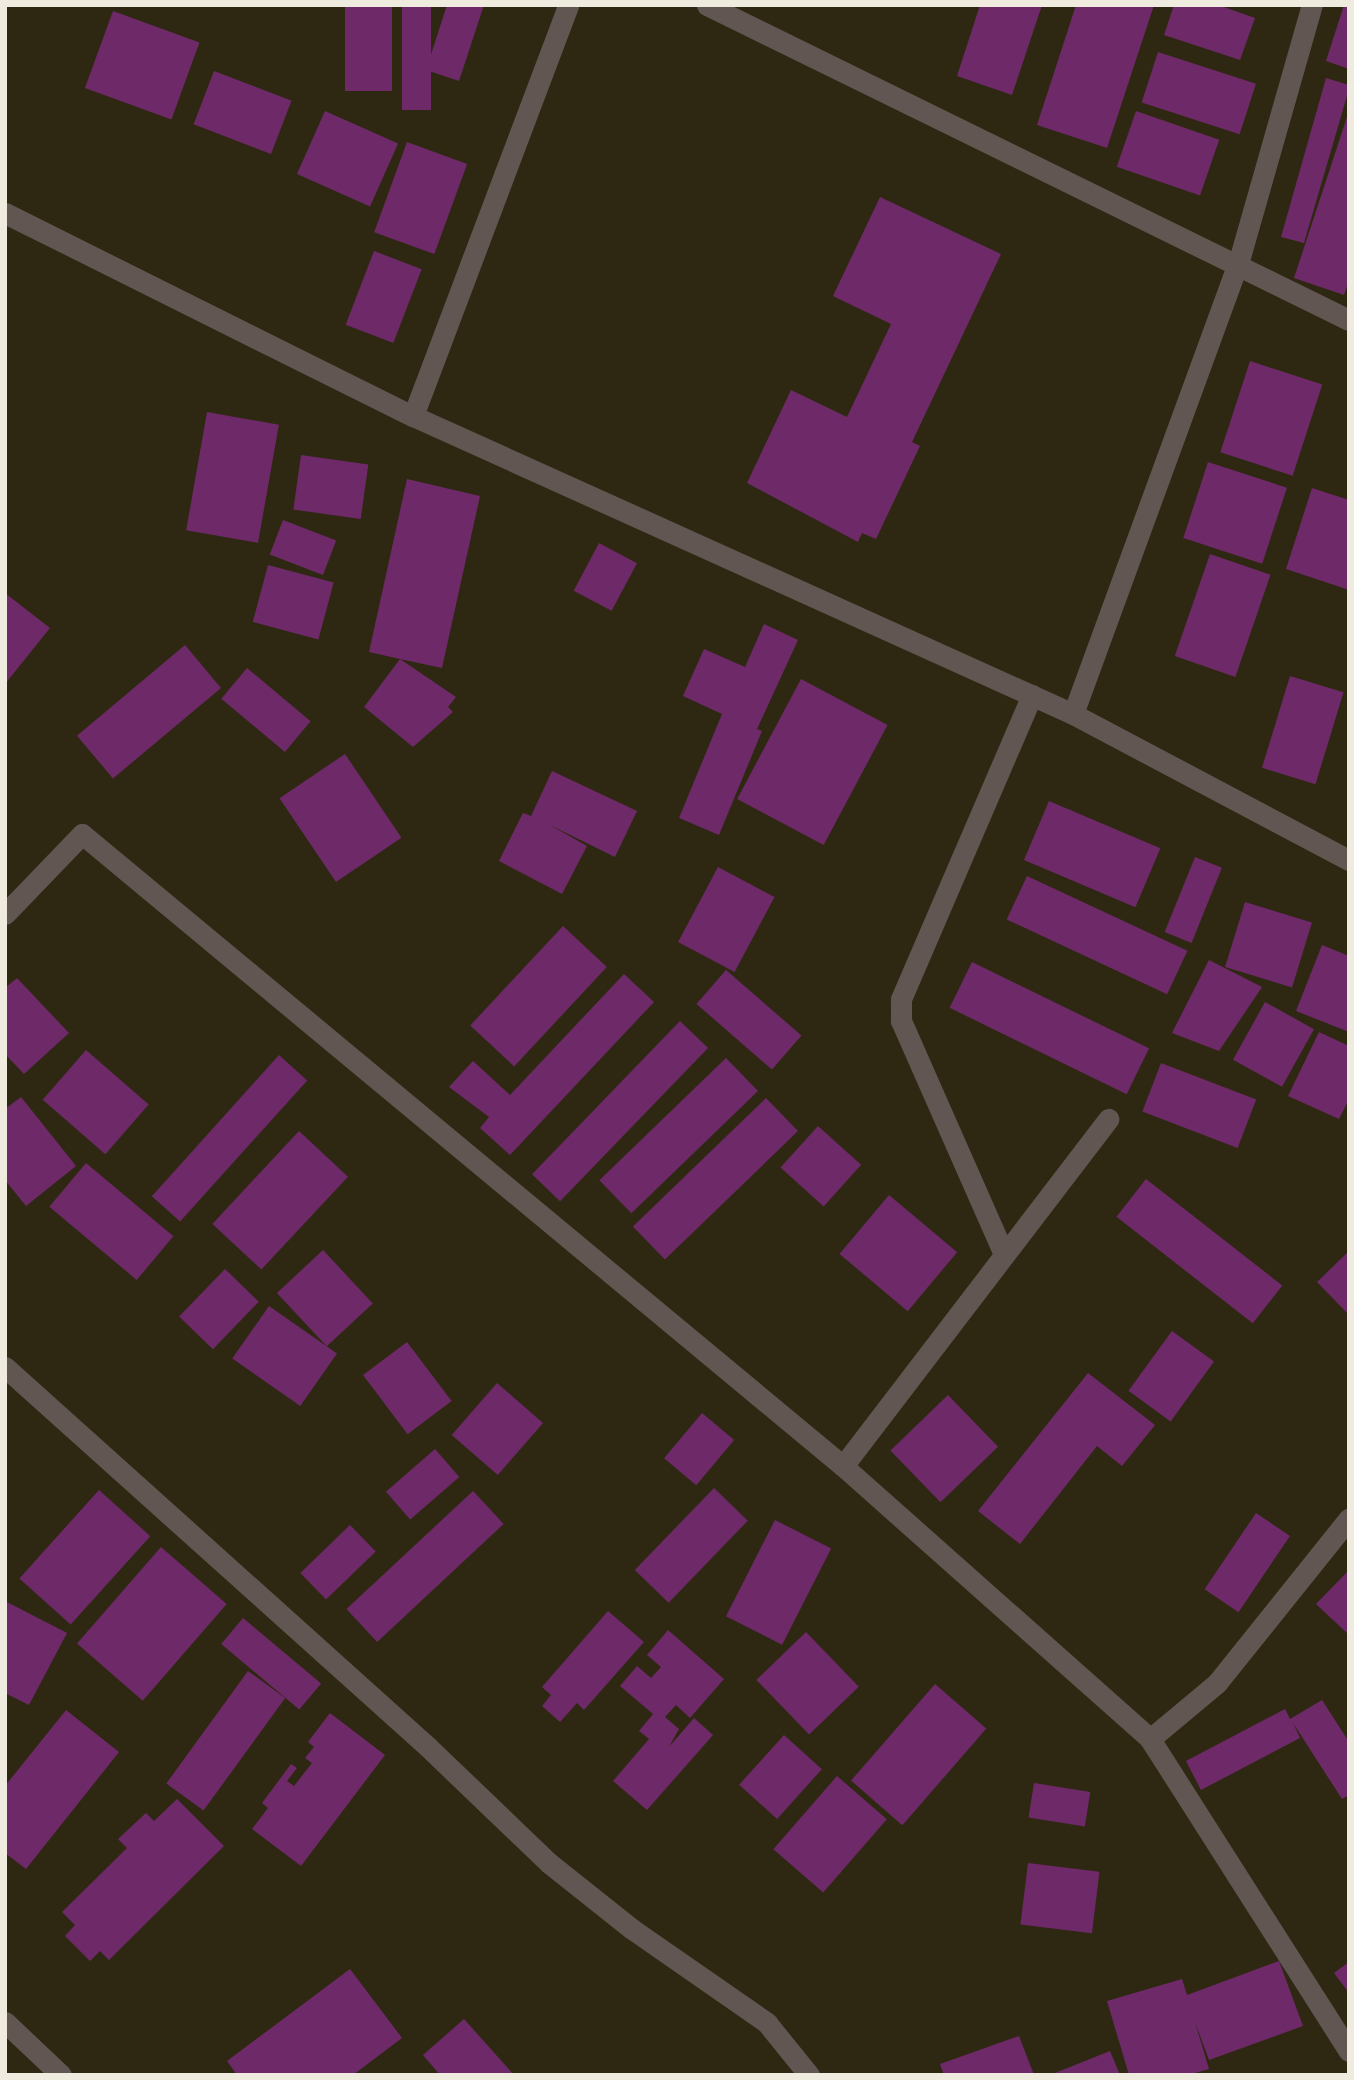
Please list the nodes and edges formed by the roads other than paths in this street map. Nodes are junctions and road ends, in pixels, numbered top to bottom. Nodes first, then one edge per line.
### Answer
1 (568, 5) edge
2 (707, 5) edge
3 (1312, 5) edge
4 (5, 213) edge
5 (1238, 264) junction
6 (1349, 320) edge
7 (413, 416) junction
8 (1032, 695) junction
9 (1073, 714) junction
10 (1349, 860) edge
11 (5, 914) edge
12 (1108, 1119) dead end
13 (1003, 1252) junction
14 (5, 1367) edge
15 (843, 1466) junction
16 (1349, 1518) edge
17 (1150, 1739) junction
18 (5, 2022) edge
19 (1349, 2051) edge
20 (61, 2075) edge
21 (809, 2075) edge

1 - 7 street
2 - 5 street
3 - 5 street
4 - 7 street
5 - 6 street
5 - 9 street
7 - 8 street
8 - 9 street
8 - 13 street
9 - 10 street
11 - 15 street
12 - 13 street
13 - 15 street
14 - 21 street
15 - 17 street
16 - 17 street
17 - 19 street
18 - 20 street

